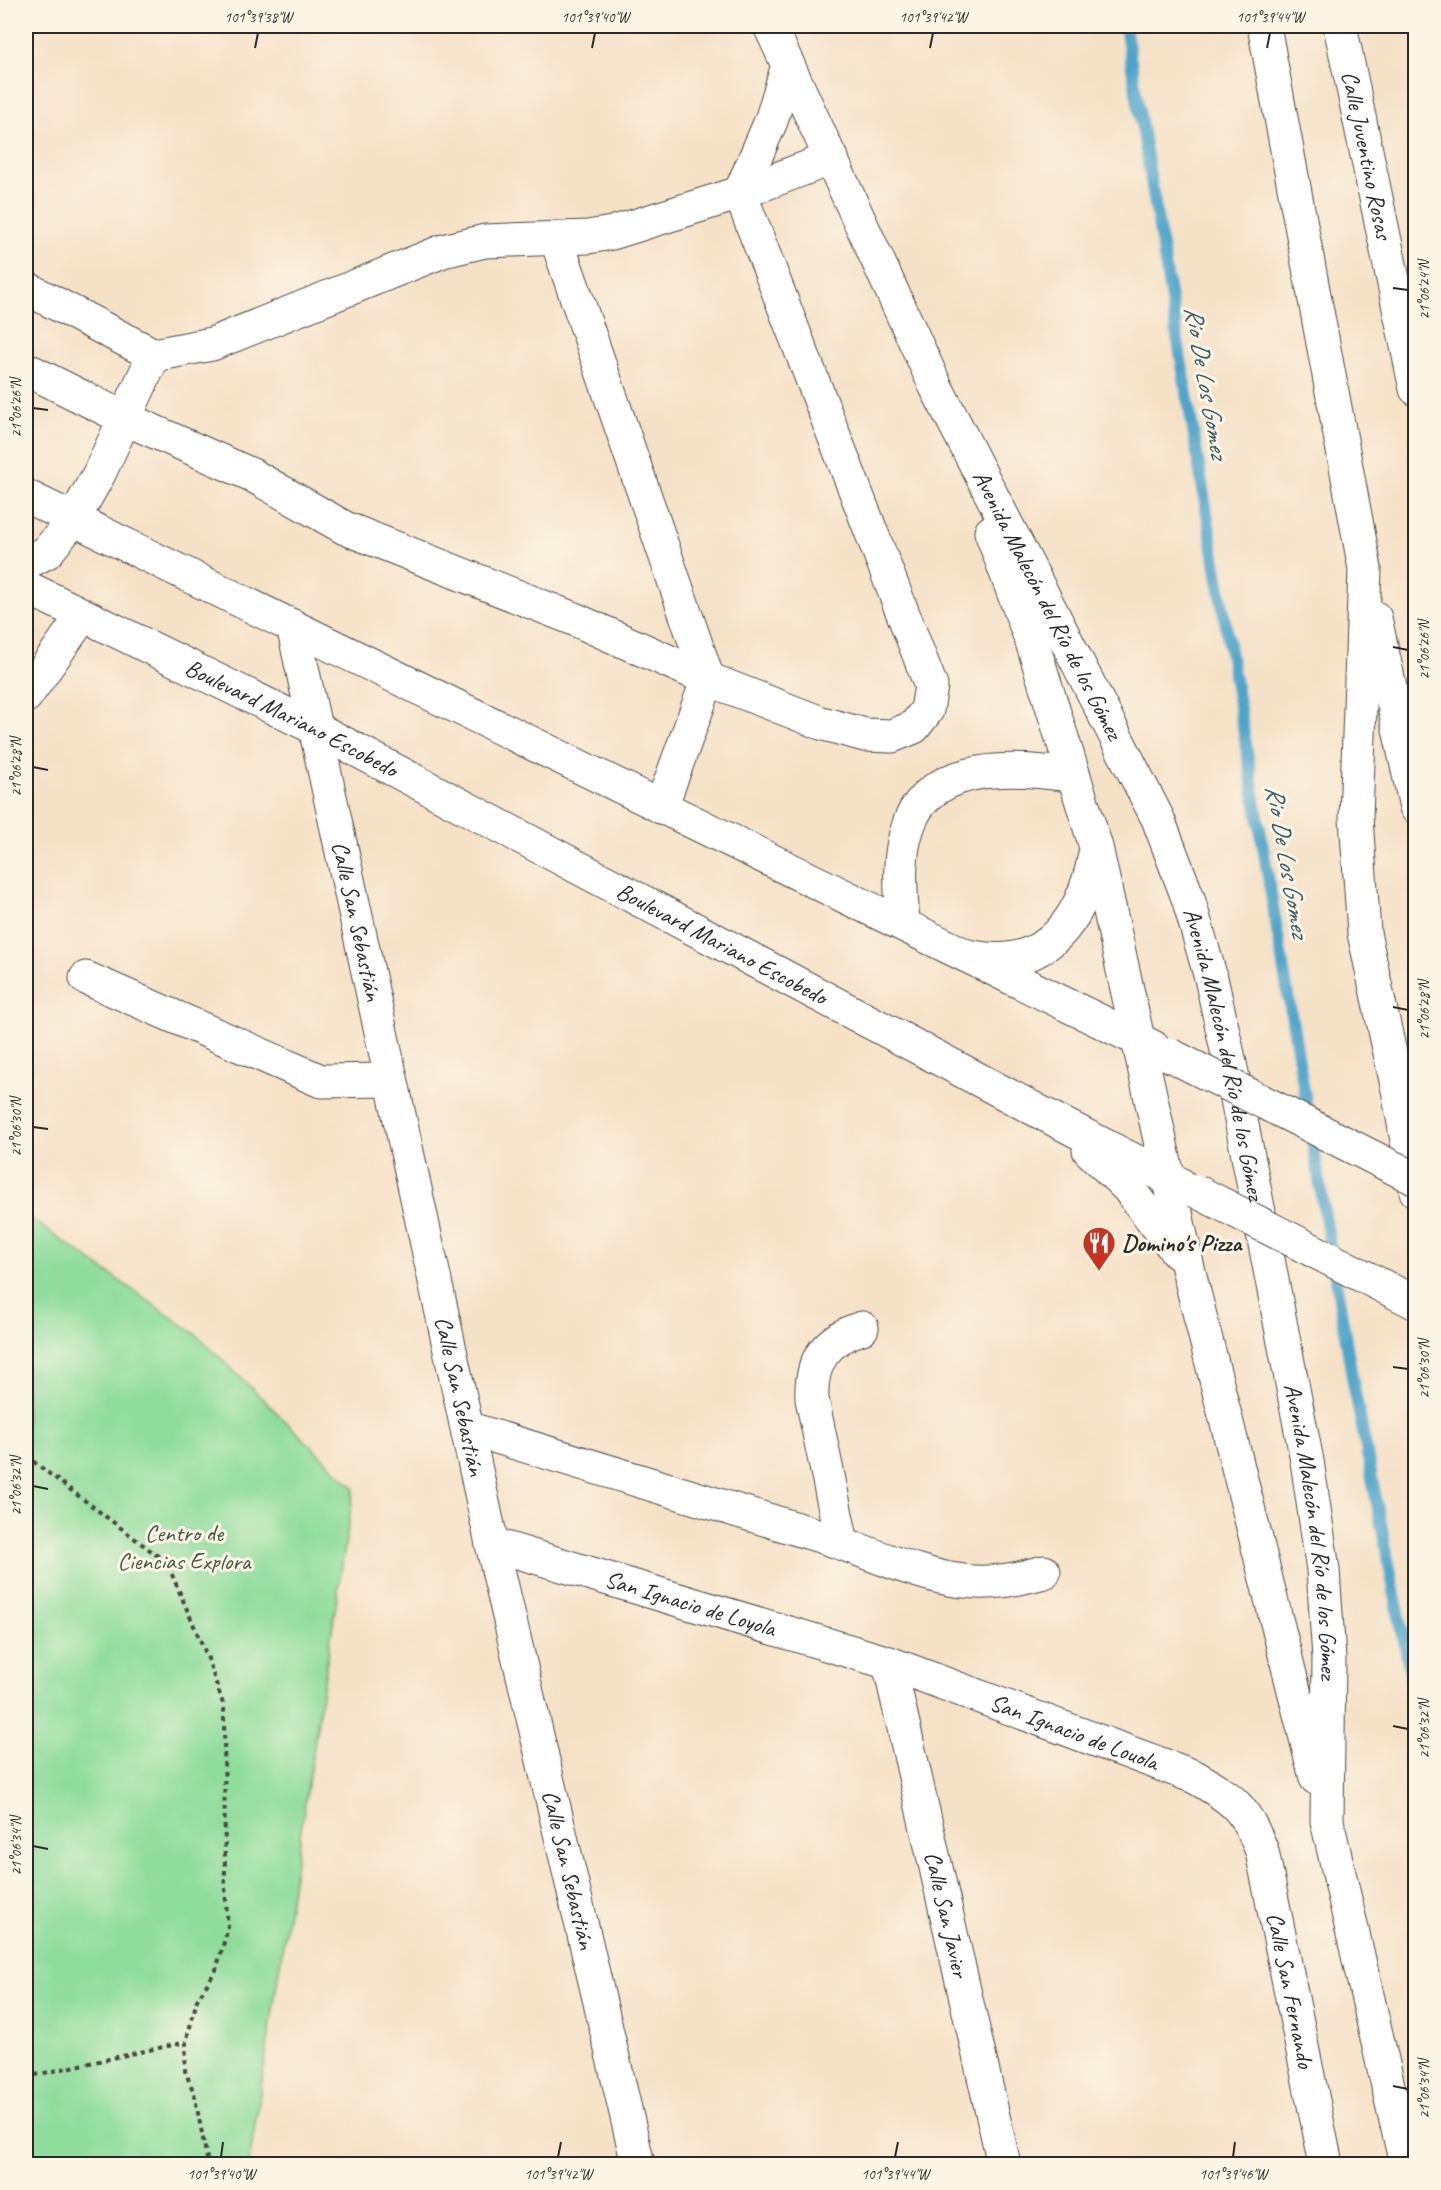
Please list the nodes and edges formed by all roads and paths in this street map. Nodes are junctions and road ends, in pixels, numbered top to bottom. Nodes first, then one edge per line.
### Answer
1 (770, 26) edge
2 (1264, 26) edge
3 (1341, 26) edge
4 (788, 65) junction
5 (832, 158) junction
6 (741, 193) junction
7 (556, 238) junction
8 (26, 288) edge
9 (154, 355) junction
10 (26, 369) edge
11 (936, 387) junction
12 (1416, 389) edge
13 (126, 419) junction
14 (26, 496) edge
15 (73, 520) junction
16 (26, 563) edge
17 (1365, 569) junction
18 (26, 587) edge
19 (83, 615) junction
20 (293, 626) junction
21 (708, 679) junction
22 (26, 696) edge
23 (315, 728) junction
24 (1074, 776) junction
25 (661, 807) junction
26 (1416, 807) edge
27 (1096, 847) junction
28 (903, 923) junction
29 (960, 955) junction
30 (86, 978) dead end
31 (1139, 1040) junction
32 (392, 1080) junction
33 (1053, 1119) junction
34 (1416, 1179) edge
35 (1181, 1184) junction
36 (1416, 1191) edge
37 (1188, 1268) junction
38 (1416, 1303) edge
39 (862, 1328) dead end
40 (467, 1428) junction
41 (26, 1456) edge
42 (842, 1543) junction
43 (492, 1544) junction
44 (1044, 1572) dead end
45 (889, 1663) junction
46 (1249, 1818) joint
47 (1327, 1821) junction
48 (186, 2042) junction
49 (26, 2077) edge
50 (208, 2164) edge
51 (638, 2164) edge
52 (1004, 2164) edge
53 (1326, 2164) edge
54 (1406, 2164) edge

1 - 4 main road, Avenida Malecón del Río de los Gómez
2 - 17 main road
3 - 12 main road, Calle Juventino Rosas
4 - 5 main road, Avenida Malecón del Río de los Gómez
4 - 6 main road
5 - 6 main road
5 - 11 main road, Avenida Malecón del Río de los Gómez
6 - 7 main road
6 - 21 main road
7 - 9 main road
7 - 21 main road
8 - 9 main road
9 - 13 main road
10 - 13 main road
11 - 24 main road
11 - 47 main road, Avenida Malecón del Río de los Gómez
13 - 15 main road
13 - 21 main road
14 - 15 main road
15 - 16 main road
15 - 20 main road
17 - 26 main road
17 - 36 main road
18 - 19 main road, Boulevard Mariano Escobedo
19 - 22 main road
19 - 23 main road, Boulevard Mariano Escobedo
20 - 23 main road, Calle San Sebastián
20 - 25 main road
21 - 25 main road
23 - 32 main road, Calle San Sebastián
23 - 33 main road, Boulevard Mariano Escobedo
24 - 27 main road
24 - 28 main road
25 - 28 main road
27 - 29 main road
27 - 31 main road
28 - 29 main road
29 - 31 main road
30 - 32 main road
31 - 34 main road, bridge
31 - 35 main road
32 - 40 main road, Calle San Sebastián
33 - 35 main road, Boulevard Mariano Escobedo
33 - 37 main road
35 - 37 main road
35 - 38 main road, Boulevard Mariano Escobedo, bridge
37 - 47 main road
39 - 42 main road
40 - 42 main road
40 - 43 main road, Calle San Sebastián
41 - 48 path
42 - 44 main road
43 - 45 main road, San Ignacio de Loyola
43 - 51 main road, Calle San Sebastián
45 - 46 main road, San Ignacio de Louola
45 - 52 main road, Calle San Javier
46 - 53 main road, Calle San Fernando
47 - 54 main road, Avenida Malecón del Río de los Gómez
48 - 49 path
48 - 50 path

